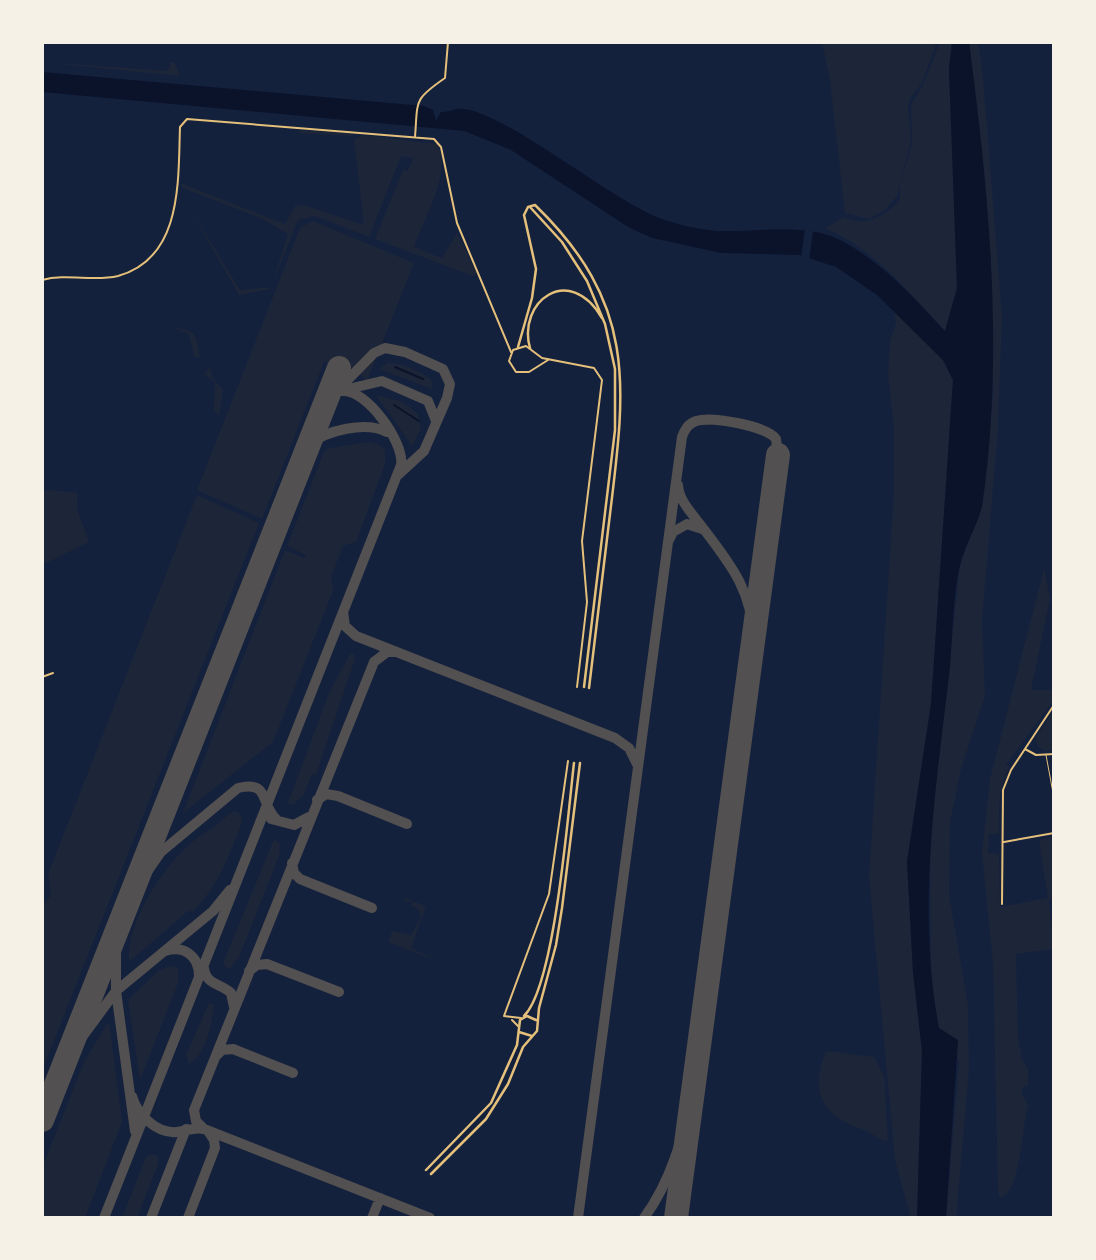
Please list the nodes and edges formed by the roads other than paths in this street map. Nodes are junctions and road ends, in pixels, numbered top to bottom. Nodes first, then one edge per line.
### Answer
1 (448, 42) edge
2 (415, 138) junction
3 (531, 208) junction
4 (42, 280) edge
5 (605, 324) junction
6 (508, 342) junction
7 (517, 347) junction
8 (530, 348) junction
9 (511, 352) junction
10 (535, 354) junction
11 (548, 360) junction
12 (535, 365) junction
13 (53, 673) dead end
14 (42, 677) edge
15 (577, 687) dead end
16 (583, 687) dead end
17 (589, 688) dead end
18 (1054, 705) edge
19 (1025, 749) junction
20 (1054, 754) edge
21 (1046, 755) junction
22 (568, 761) dead end
23 (574, 763) dead end
24 (580, 763) dead end
25 (1054, 798) edge
26 (1054, 833) edge
27 (1003, 842) junction
28 (1002, 904) dead end
29 (523, 1017) junction
30 (512, 1019) junction
31 (537, 1021) junction
32 (518, 1026) junction
33 (519, 1032) junction
34 (532, 1036) junction
35 (426, 1170) dead end
36 (431, 1174) dead end

1 - 2 street
2 - 4 street
2 - 6 street
3 - 5 main road
3 - 7 main road
3 - 17 main road
5 - 8 main road
5 - 16 main road
6 - 7 street
6 - 9 street
7 - 8 street
7 - 9 street
8 - 10 street
9 - 12 street
10 - 11 street
10 - 12 street
11 - 12 street
11 - 15 street
13 - 14 street
18 - 19 street
19 - 21 street
19 - 27 street
20 - 21 street
21 - 25 lane
22 - 30 street
23 - 29 main road
24 - 31 main road
26 - 27 street
27 - 28 street
29 - 30 street
29 - 31 main road
29 - 32 main road
30 - 32 street
31 - 34 main road
32 - 33 main road
33 - 34 main road
33 - 35 main road
34 - 36 main road

